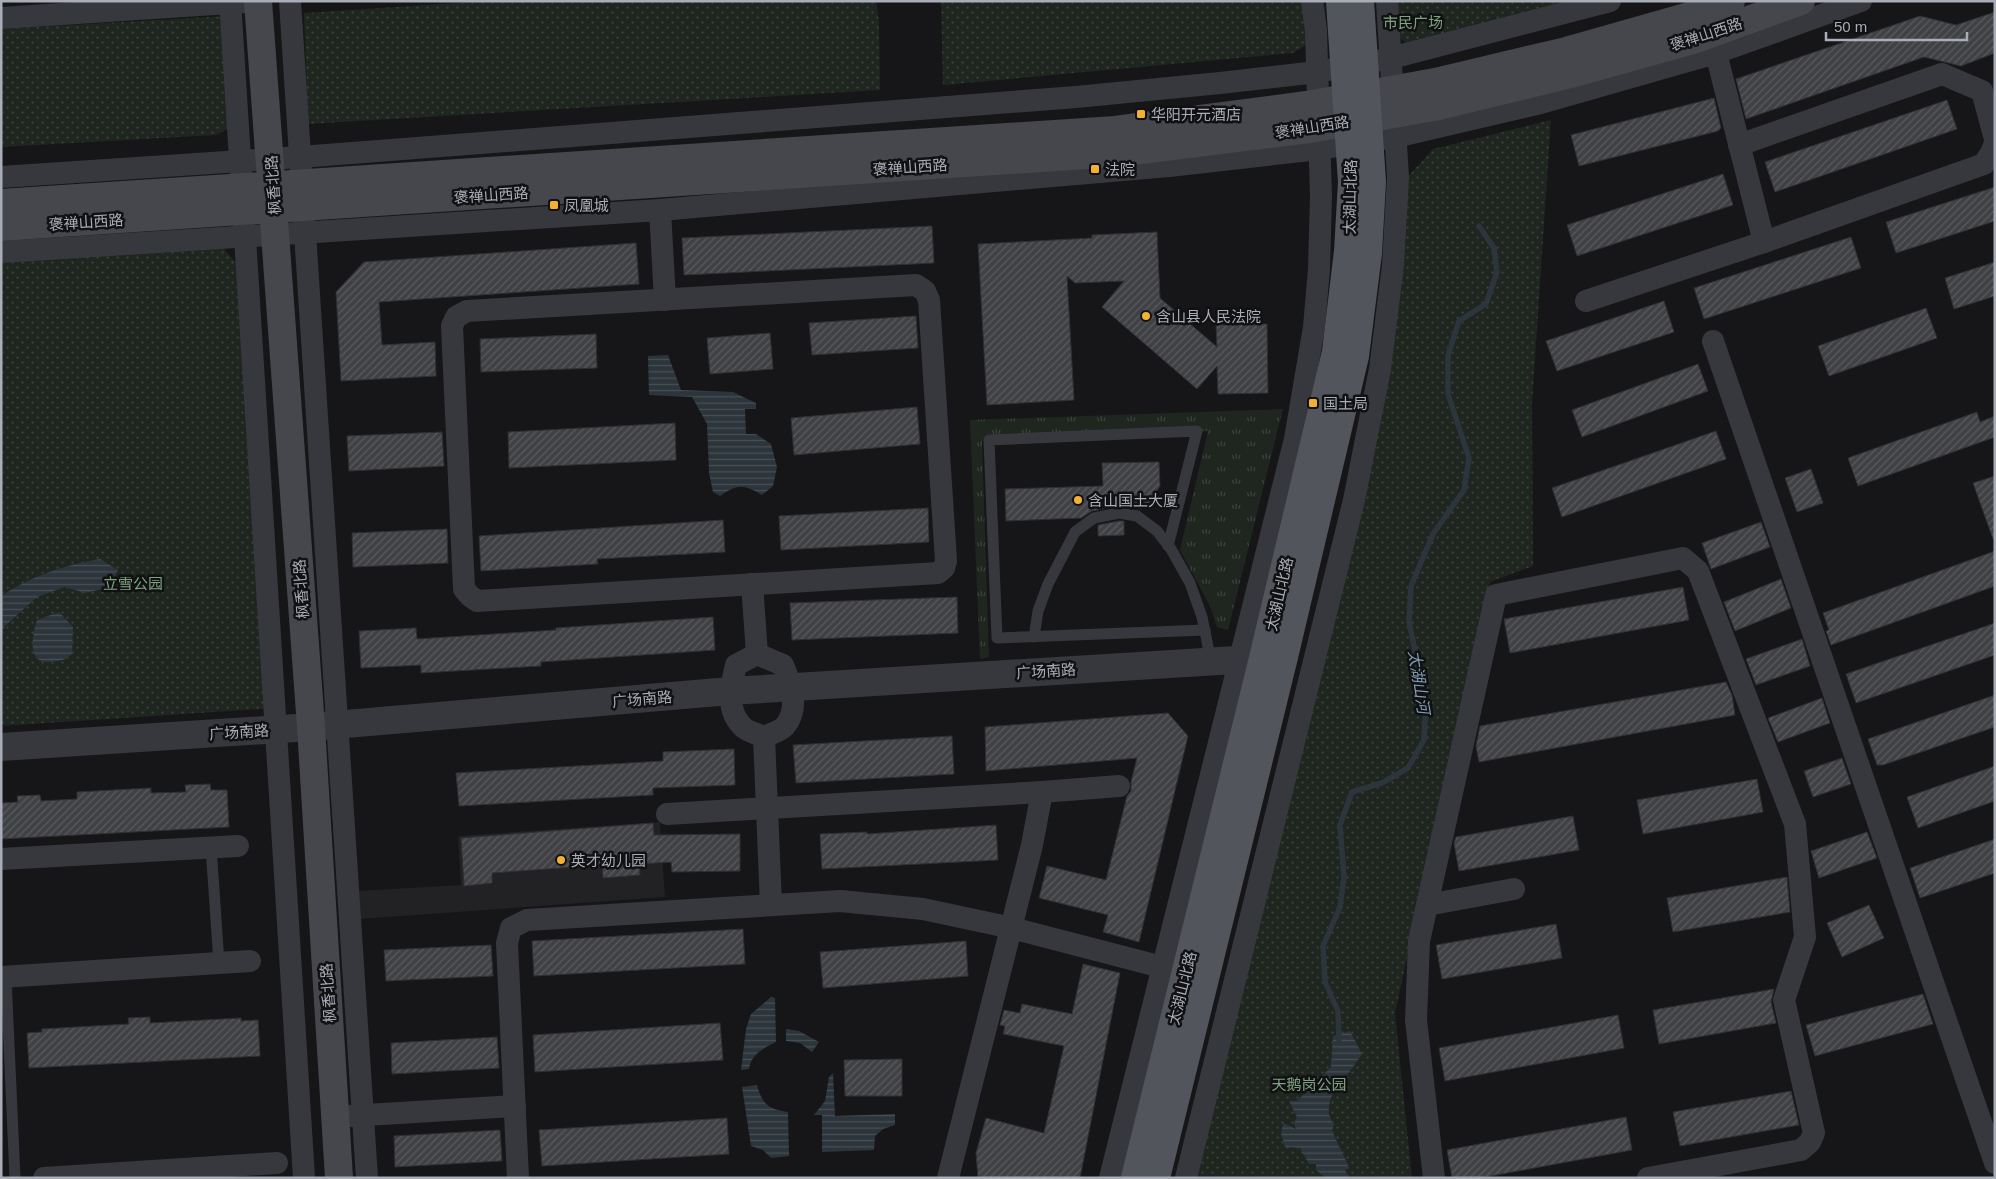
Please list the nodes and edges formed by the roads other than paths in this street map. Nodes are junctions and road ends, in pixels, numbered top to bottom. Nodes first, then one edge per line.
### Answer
1 (258, 1) edge
2 (290, 1) edge
3 (1312, 1) edge
4 (1340, 1) edge
5 (1360, 1) edge
6 (1386, 1) edge
7 (1610, 1) edge
8 (1731, 1) edge
9 (1801, 1) edge
10 (1861, 1) edge
11 (230, 2) edge
12 (1, 18) edge
13 (1716, 54) junction
14 (1367, 63) junction
15 (1317, 72) junction
16 (1988, 88) edge
17 (1370, 118) junction
18 (1319, 127) junction
19 (1995, 139) edge
20 (1995, 143) edge
21 (1739, 145) junction
22 (300, 157) junction
23 (240, 161) junction
24 (1, 177) edge
25 (274, 197) junction
26 (1, 203) edge
27 (303, 208) junction
28 (660, 210) junction
29 (243, 212) junction
30 (1, 227) edge
31 (1764, 242) junction
32 (1, 252) edge
33 (665, 300) junction
34 (1586, 301) dead end
35 (1713, 341) dead end
36 (1168, 546) junction
37 (752, 584) junction
38 (1205, 630) junction
39 (1034, 637) junction
40 (757, 654) junction
41 (1262, 658) junction
42 (1211, 661) junction
43 (792, 688) junction
44 (730, 691) junction
45 (324, 726) junction
46 (276, 730) junction
47 (764, 737) junction
48 (1, 747) edge
49 (1119, 786) dead end
50 (1042, 792) junction
51 (767, 808) junction
52 (666, 814) dead end
53 (238, 846) dead end
54 (211, 847) junction
55 (1, 859) edge
56 (1514, 889) dead end
57 (771, 905) junction
58 (1427, 905) junction
59 (1012, 928) junction
60 (250, 961) dead end
61 (219, 963) junction
62 (1162, 967) junction
63 (4, 977) edge
64 (515, 1106) junction
65 (363, 1115) junction
66 (336, 1116) junction
67 (277, 1163) dead end
68 (1995, 1163) edge
69 (15, 1178) edge
70 (44, 1178) edge
71 (304, 1178) edge
72 (339, 1178) edge
73 (367, 1178) edge
74 (518, 1178) edge
75 (948, 1178) edge
76 (1110, 1178) edge
77 (1135, 1178) edge
78 (1156, 1178) edge
79 (1186, 1178) edge
80 (1434, 1178) edge
81 (1648, 1178) edge

1 - 11 street
1 - 25 main road, 枫香北路
2 - 22 street
3 - 15 street
4 - 14 main road, 太湖山北路
5 - 14 main road, 太湖山北路
6 - 14 street
7 - 14 street
8 - 17 main road, 褒禅山西路
9 - 17 main road, 褒禅山西路
10 - 13 street
11 - 12 street
11 - 23 street
13 - 17 street
13 - 21 street
14 - 15 street
14 - 17 main road, 太湖山北路
14 - 17 street
15 - 18 street
15 - 22 street
16 - 19 street
16 - 21 street
17 - 18 main road, 褒禅山西路
17 - 18 street
17 - 41 main road, 太湖山北路
17 - 79 street
18 - 27 main road, 褒禅山西路
18 - 28 street
18 - 41 street
20 - 31 street
21 - 31 street
22 - 25 street
22 - 27 street
23 - 24 street
23 - 25 street
23 - 29 street
25 - 27 main road, 褒禅山西路
25 - 27 street
25 - 29 main road, 褒禅山西路
25 - 29 street
25 - 45 main road, 枫香北路
26 - 29 main road, 褒禅山西路
27 - 28 street
27 - 45 street
28 - 33 street
29 - 30 main road, 褒禅山西路
29 - 32 street
29 - 46 street
31 - 34 street
33 - 37 street
33 - 37 street
35 - 68 street
36 - 38 lane
36 - 39 lane
36 - 39 lane
37 - 40 street
38 - 39 lane
38 - 42 lane
40 - 43 street
40 - 44 street
41 - 42 street, 广场南路
41 - 62 street
41 - 77 main road, 太湖山北路
41 - 78 main road, 太湖山北路
42 - 43 street, 广场南路
43 - 44 street, 广场南路
43 - 47 street
44 - 45 street, 广场南路
44 - 47 street
45 - 46 street, 广场南路
45 - 65 street
45 - 66 main road, 枫香北路
46 - 48 street, 广场南路
46 - 71 street
47 - 51 street
49 - 50 street
50 - 51 street
50 - 59 street
51 - 52 street
51 - 57 street
53 - 54 street
54 - 55 street
54 - 61 lane
56 - 58 street
57 - 59 street
57 - 64 street
58 - 80 street
58 - 81 street
59 - 62 street
59 - 75 street
60 - 61 street
61 - 63 street
62 - 76 street
63 - 69 lane
64 - 65 street
64 - 74 street
65 - 66 street
65 - 73 street
66 - 72 main road, 枫香北路
67 - 70 street

